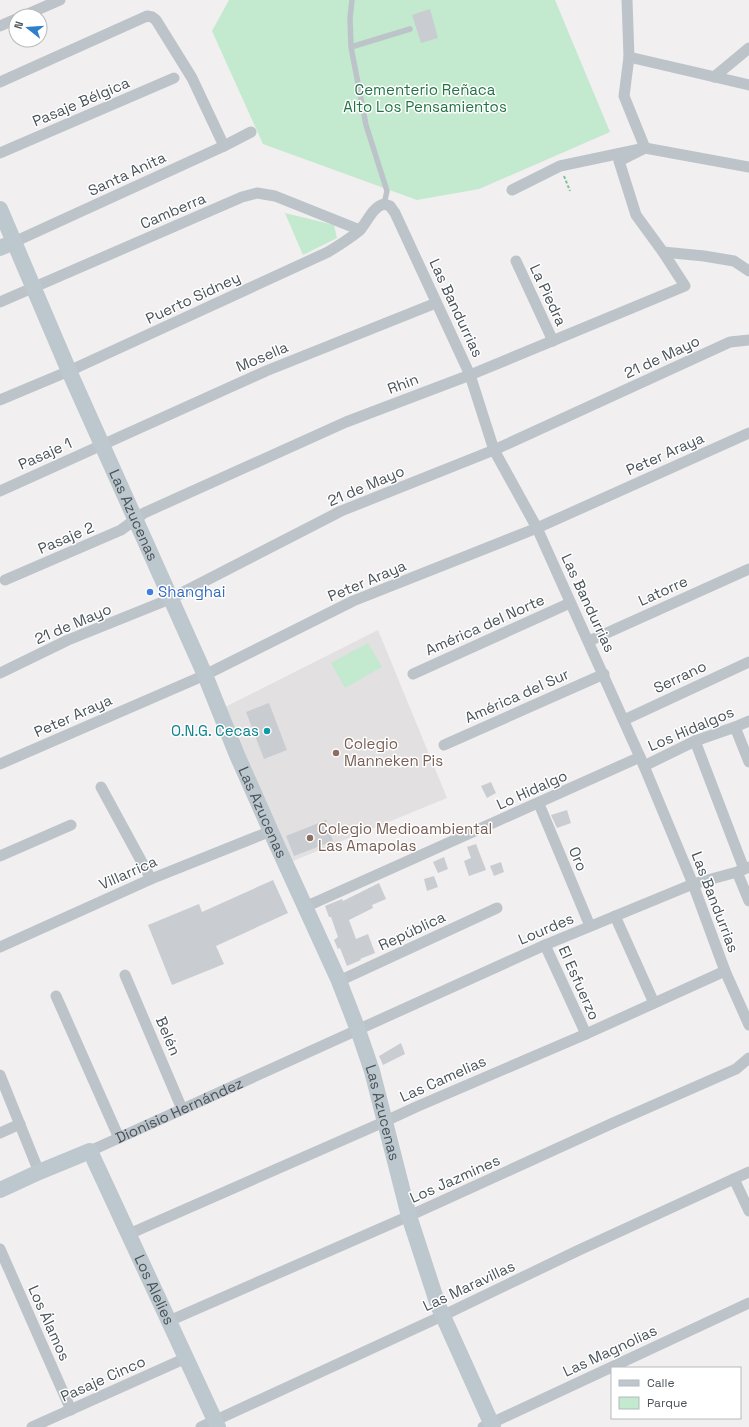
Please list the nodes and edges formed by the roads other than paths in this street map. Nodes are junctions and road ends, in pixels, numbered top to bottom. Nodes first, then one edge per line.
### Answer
1 (60, 0) edge
2 (352, 0) edge
3 (627, 0) edge
4 (42, 8) edge
5 (410, 29) dead end
6 (351, 47) junction
7 (749, 48) edge
8 (629, 57) junction
9 (714, 77) junction
10 (174, 78) dead end
11 (0, 82) edge
12 (749, 85) edge
13 (251, 132) dead end
14 (224, 146) junction
15 (645, 148) junction
16 (0, 153) edge
17 (749, 166) edge
18 (512, 190) dead end
19 (384, 204) junction
20 (0, 209) edge
21 (360, 230) junction
22 (7, 245) edge
23 (663, 252) junction
24 (516, 261) dead end
25 (749, 270) edge
26 (34, 287) junction
27 (0, 302) edge
28 (436, 303) junction
29 (749, 340) edge
30 (553, 341) junction
31 (69, 371) junction
32 (470, 375) junction
33 (0, 400) edge
34 (749, 433) edge
35 (103, 445) junction
36 (494, 450) junction
37 (0, 491) edge
38 (135, 519) junction
39 (537, 528) junction
40 (749, 569) edge
41 (5, 580) dead end
42 (170, 599) junction
43 (570, 603) junction
44 (589, 641) junction
45 (749, 662) edge
46 (0, 673) edge
47 (413, 674) dead end
48 (604, 674) junction
49 (205, 675) junction
50 (624, 720) junction
51 (749, 721) edge
52 (735, 728) junction
53 (695, 741) junction
54 (444, 745) dead end
55 (642, 761) junction
56 (749, 762) edge
57 (0, 764) edge
58 (101, 787) dead end
59 (539, 804) junction
60 (71, 825) dead end
61 (271, 831) junction
62 (0, 856) edge
63 (743, 869) edge
64 (151, 879) junction
65 (693, 884) junction
66 (749, 901) edge
67 (305, 907) junction
68 (497, 908) dead end
69 (615, 916) junction
70 (590, 926) junction
71 (545, 945) junction
72 (0, 947) edge
73 (725, 971) junction
74 (126, 975) dead end
75 (339, 981) junction
76 (56, 996) dead end
77 (654, 1003) junction
78 (749, 1025) edge
79 (358, 1030) junction
80 (586, 1034) junction
81 (749, 1058) edge
82 (0, 1075) edge
83 (182, 1109) junction
84 (385, 1122) junction
85 (20, 1124) junction
86 (0, 1133) edge
87 (120, 1138) junction
88 (90, 1152) junction
89 (39, 1172) junction
90 (748, 1175) edge
91 (734, 1179) junction
92 (0, 1190) edge
93 (749, 1211) edge
94 (409, 1216) junction
95 (128, 1234) junction
96 (0, 1249) edge
97 (749, 1303) edge
98 (442, 1316) junction
99 (169, 1321) junction
100 (186, 1358) junction
101 (614, 1367) edge
102 (611, 1368) edge
103 (71, 1410) junction
104 (212, 1425) edge
105 (489, 1426) edge
106 (32, 1427) edge

1 - 4 street
2 - 6 lane
3 - 8 street
5 - 6 lane
6 - 19 lane
7 - 9 street
8 - 9 street
8 - 15 street
9 - 12 street
10 - 16 street, Pasaje Bélgica
11 - 14 street
13 - 14 street, Santa Anita
14 - 22 street, Santa Anita
15 - 17 street
15 - 18 street
15 - 23 street
19 - 21 street, Puerto Sidney
19 - 28 street, Las Bandurrias
20 - 22 street, Las Azucenas
21 - 26 street, Camberra
21 - 31 street, Puerto Sidney
22 - 26 street, Las Azucenas
23 - 25 street
23 - 30 street, Rhin
24 - 30 street, La Piedra
26 - 27 street, Camberra
26 - 31 street, Las Azucenas
28 - 32 street, Las Bandurrias
28 - 35 street, Mosella
29 - 36 street, 21 de Mayo
30 - 32 street, Rhin
31 - 33 street, Puerto Sidney
31 - 35 street, Las Azucenas
32 - 36 street, Las Bandurrias
32 - 38 street, Rhin
34 - 39 street, Peter Araya
35 - 37 street, Pasaje 1
35 - 38 street, Las Azucenas
36 - 39 street, Las Bandurrias
36 - 42 street, 21 de Mayo
38 - 41 street, Pasaje 2
38 - 42 street, Las Azucenas
39 - 43 street, Las Bandurrias
39 - 49 street, Peter Araya
40 - 44 street, Latorre
42 - 46 street, 21 de Mayo
42 - 49 street, Las Azucenas
43 - 44 street, Las Bandurrias
43 - 47 street, América del Norte
44 - 48 street, Las Bandurrias
45 - 50 street, Serrano
48 - 50 street, Las Bandurrias
48 - 54 street, América del Sur
49 - 57 street, Peter Araya
49 - 61 street, Las Azucenas
50 - 55 street, Las Bandurrias
51 - 52 street, Los Hidalgos
52 - 53 street, Los Hidalgos
52 - 56 street
53 - 55 street, Los Hidalgos
53 - 63 street
55 - 59 street, Lo Hidalgo
55 - 65 street, Las Bandurrias
58 - 64 street
59 - 67 street, Lo Hidalgo
59 - 70 street, Oro
60 - 62 street
61 - 64 street, Villarrica
61 - 67 street, Las Azucenas
63 - 65 street, Lourdes
63 - 66 street
64 - 72 street, Villarrica
65 - 69 street, Lourdes
65 - 73 street, Las Bandurrias
67 - 75 street, Las Azucenas
68 - 75 street, República
69 - 70 street, Lourdes
69 - 77 street
70 - 71 street, Lourdes
71 - 79 street, Lourdes
71 - 80 street, El Esfuerzo
73 - 77 street, Las Camelias
73 - 78 street, Las Bandurrias
74 - 83 street, Belén
75 - 79 street, Las Azucenas
76 - 87 street
77 - 80 street, Las Camelias
79 - 83 street, Dionisio Hernández
79 - 84 street, Las Azucenas
80 - 84 street, Las Camelias
81 - 94 street, Los Jazmines
82 - 85 street
83 - 87 street, Dionisio Hernández
84 - 94 street, Las Azucenas
84 - 95 street, Las Camelias
85 - 86 street
85 - 89 street
87 - 88 street, Dionisio Hernández
88 - 89 street, Dionisio Hernández
88 - 95 street, Los Alelies
89 - 92 street, Dionisio Hernández
90 - 91 street, Las Maravillas
91 - 93 street
91 - 98 street, Las Maravillas
94 - 98 street, Las Azucenas
94 - 99 street, Los Jazmines
95 - 99 street, Los Alelies
96 - 103 street, Los Álamos
97 - 101 street, Las Magnolias
98 - 104 street, Las Maravillas
98 - 105 street, Las Azucenas
99 - 100 street, Los Alelies
100 - 103 street, Pasaje Cinco
100 - 104 street, Los Alelies
102 - 105 street, Las Magnolias
103 - 106 street, Pasaje Cinco

